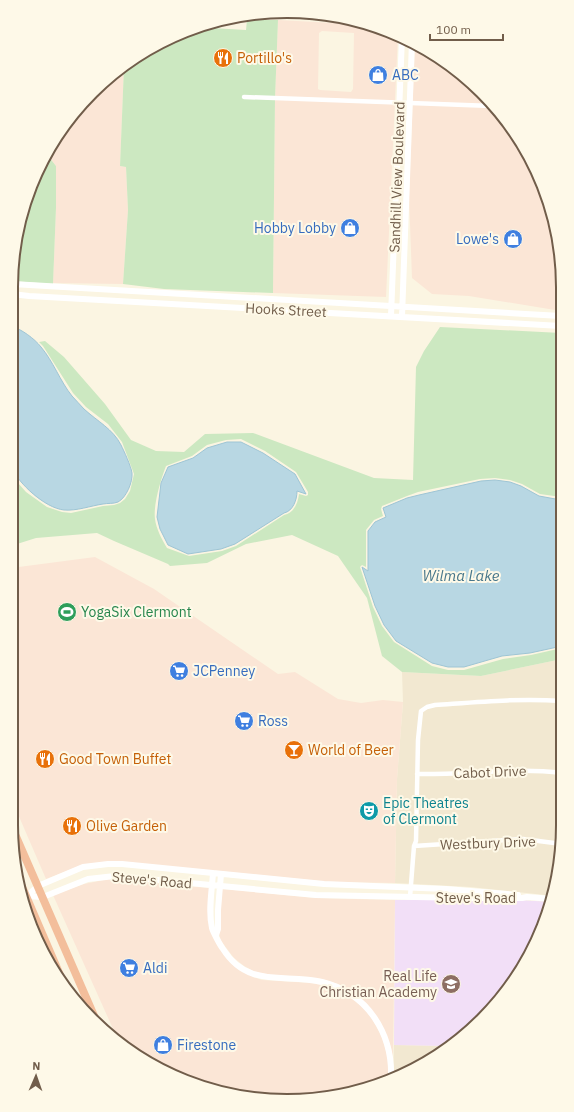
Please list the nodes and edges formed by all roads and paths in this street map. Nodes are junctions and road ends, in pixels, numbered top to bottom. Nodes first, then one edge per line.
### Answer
1 (402, 44) edge
2 (412, 49) edge
3 (244, 97) dead end
4 (400, 103) junction
5 (410, 103) junction
6 (485, 106) edge
7 (396, 197) junction
8 (406, 197) junction
9 (18, 284) edge
10 (18, 294) edge
11 (219, 296) junction
12 (392, 306) junction
13 (402, 306) junction
14 (218, 307) junction
15 (391, 316) junction
16 (556, 316) edge
17 (402, 317) junction
18 (556, 326) edge
19 (556, 700) edge
20 (556, 772) edge
21 (417, 774) junction
22 (19, 843) edge
23 (555, 843) edge
24 (414, 846) junction
25 (213, 873) junction
26 (221, 874) junction
27 (212, 885) junction
28 (38, 886) junction
29 (220, 886) junction
30 (411, 887) junction
31 (27, 896) joint
32 (43, 897) junction
33 (410, 897) junction
34 (527, 897) junction
35 (546, 898) edge
36 (28, 899) edge
37 (216, 935) junction
38 (51, 955) edge
39 (89, 1006) edge
40 (391, 1074) edge

1 - 4 street, Sandhill View Boulevard
2 - 5 street, Sandhill View Boulevard
3 - 4 street
4 - 5 street
4 - 7 street, Sandhill View Boulevard
5 - 6 street
5 - 8 street, Sandhill View Boulevard
7 - 8 street
7 - 12 street, Sandhill View Boulevard
8 - 13 street, Sandhill View Boulevard
9 - 11 street, Hooks Street
10 - 14 street, Hooks Street
11 - 12 street, Hooks Street
11 - 14 street
12 - 13 street, Hooks Street
12 - 15 street, Sandhill View Boulevard
13 - 16 street, Hooks Street
13 - 17 street, Sandhill View Boulevard
14 - 15 street, Hooks Street
15 - 17 street, Hooks Street
17 - 18 street, Hooks Street
19 - 21 street
20 - 21 street, Cabot Drive
21 - 24 street
22 - 28 highway
23 - 24 street, Westbury Drive
24 - 30 street
25 - 26 street, Steve's Road
25 - 27 street
25 - 28 street, Steve's Road
26 - 29 street
26 - 30 street, Steve's Road
27 - 29 street, Steve's Road
27 - 32 street, Steve's Road
27 - 37 street
28 - 31 street, Steve's Road
28 - 32 highway
29 - 33 street, Steve's Road
29 - 37 street
30 - 33 street
30 - 34 street, Steve's Road
31 - 32 street, Steve's Road
32 - 39 highway
33 - 34 street, Steve's Road
34 - 35 street, Steve's Road
36 - 38 highway
37 - 40 street

